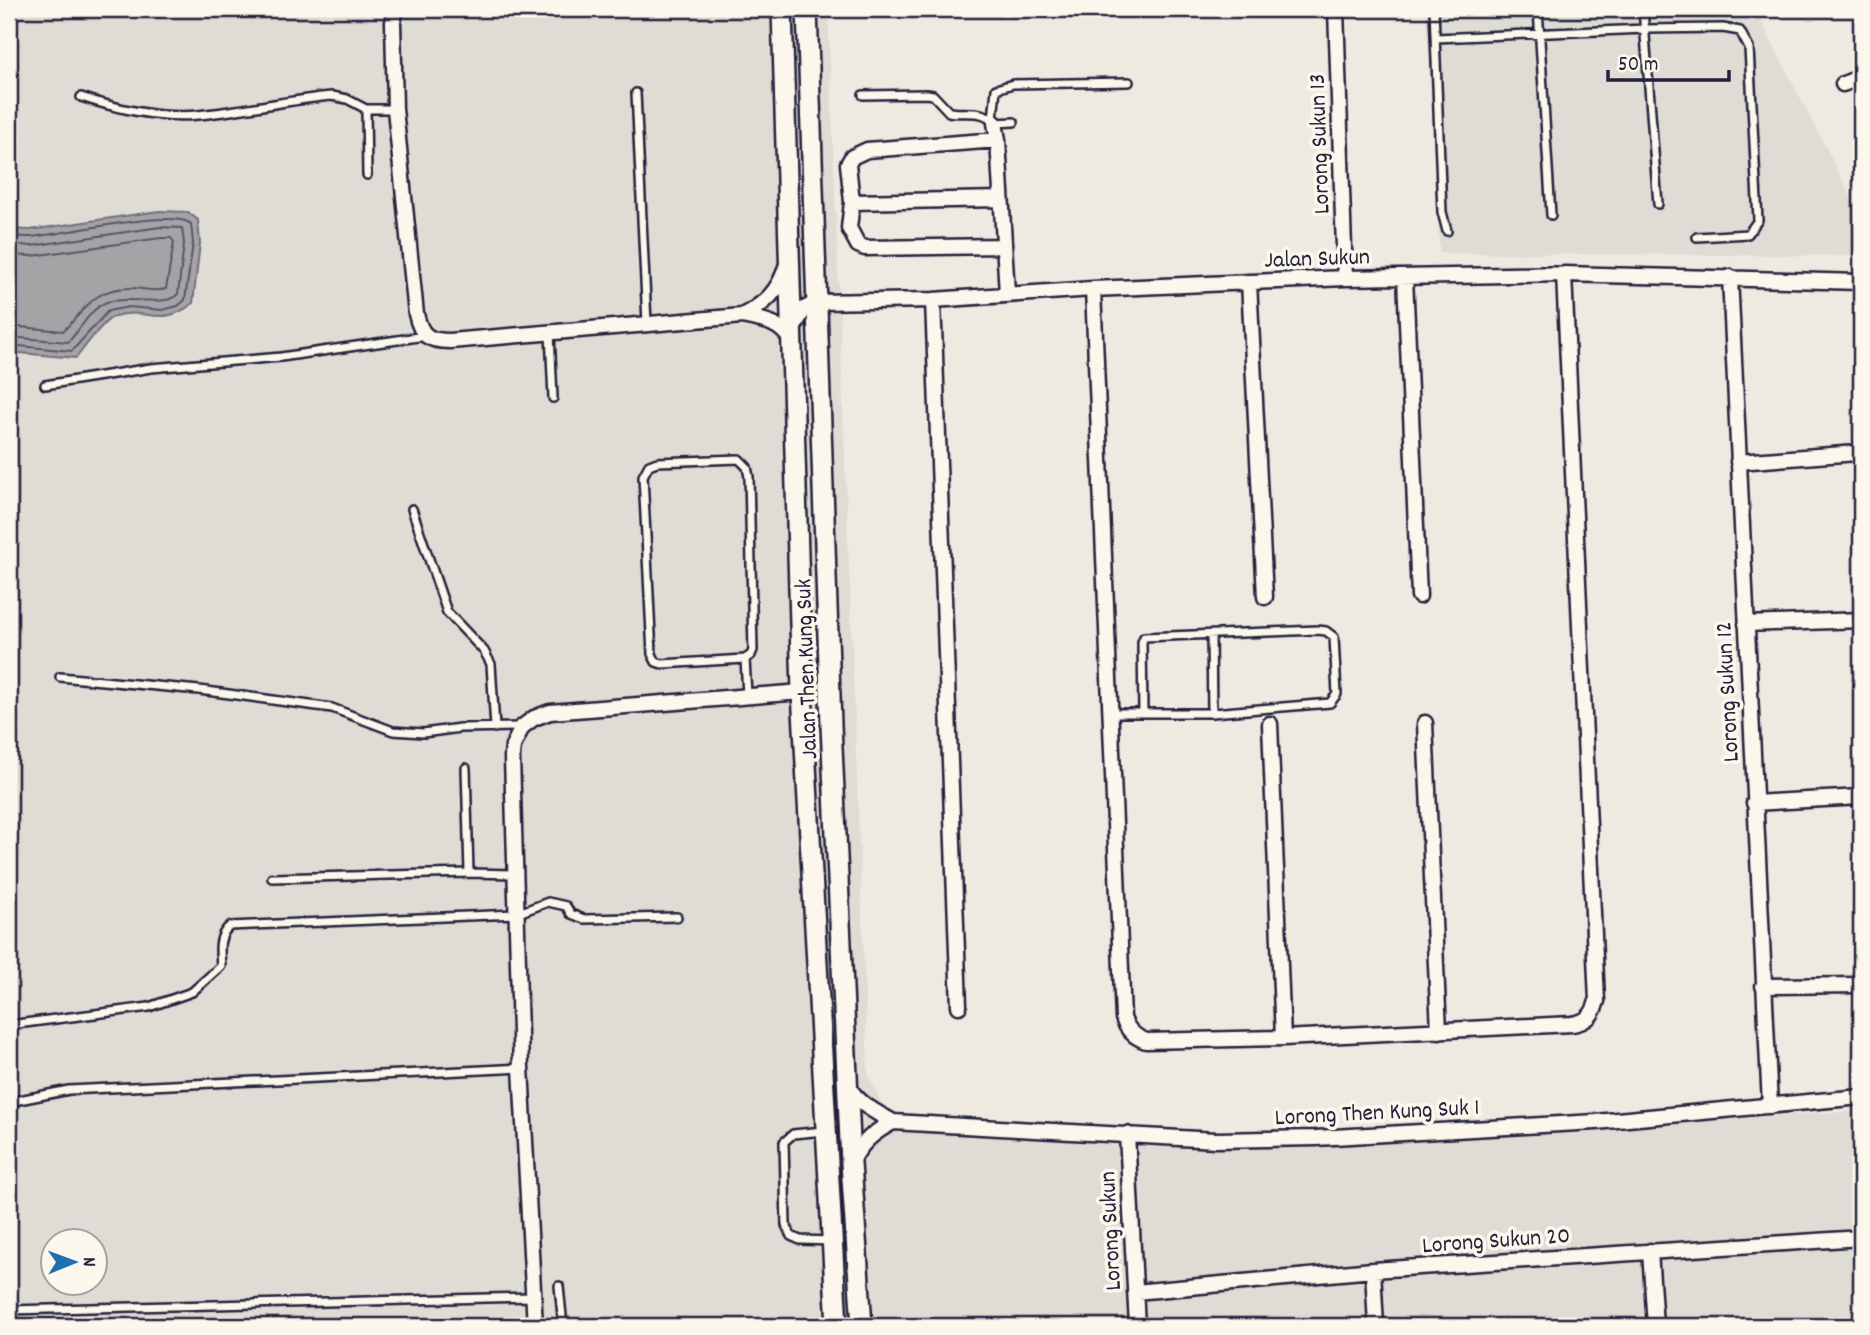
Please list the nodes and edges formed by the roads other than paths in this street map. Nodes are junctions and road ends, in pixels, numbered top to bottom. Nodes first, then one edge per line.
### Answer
1 (396, 9) edge
2 (782, 9) edge
3 (807, 9) edge
4 (1336, 9) edge
5 (1434, 9) edge
6 (1538, 9) edge
7 (1643, 9) edge
8 (1645, 29) junction
9 (1540, 35) junction
10 (1436, 38) junction
11 (1861, 77) edge
12 (1129, 82) dead end
13 (1843, 84) dead end
14 (636, 93) dead end
15 (863, 95) dead end
16 (81, 97) dead end
17 (366, 109) junction
18 (395, 109) junction
19 (994, 121) junction
20 (1014, 122) dead end
21 (998, 140) junction
22 (367, 176) dead end
23 (1001, 199) junction
24 (852, 202) junction
25 (1658, 204) dead end
26 (1551, 215) dead end
27 (1447, 231) dead end
28 (1697, 237) dead end
29 (1003, 246) junction
30 (789, 253) junction
31 (1564, 274) junction
32 (1405, 277) junction
33 (1730, 277) junction
34 (1345, 278) junction
35 (1249, 282) junction
36 (1861, 282) edge
37 (1093, 289) junction
38 (1007, 294) junction
39 (933, 300) junction
40 (818, 302) junction
41 (742, 316) junction
42 (647, 323) junction
43 (550, 333) junction
44 (426, 336) junction
45 (792, 337) junction
46 (45, 385) dead end
47 (553, 398) dead end
48 (1857, 453) dead end
49 (1738, 462) junction
50 (412, 509) dead end
51 (1419, 596) dead end
52 (1265, 597) dead end
53 (1861, 620) edge
54 (1746, 624) junction
55 (1211, 635) junction
56 (829, 641) junction
57 (745, 659) junction
58 (60, 677) dead end
59 (802, 692) junction
60 (747, 695) junction
61 (1110, 713) junction
62 (1143, 713) junction
63 (1212, 713) junction
64 (1425, 723) dead end
65 (1270, 724) dead end
66 (831, 725) junction
67 (522, 727) junction
68 (495, 728) junction
69 (466, 768) dead end
70 (1861, 797) edge
71 (1754, 803) junction
72 (469, 873) junction
73 (514, 874) junction
74 (272, 878) dead end
75 (516, 914) junction
76 (677, 916) dead end
77 (1861, 985) edge
78 (1763, 986) junction
79 (959, 1006) dead end
80 (9, 1025) edge
81 (1439, 1031) junction
82 (1283, 1038) junction
83 (521, 1068) junction
84 (849, 1088) junction
85 (1861, 1097) edge
86 (9, 1102) edge
87 (1770, 1105) junction
88 (893, 1122) junction
89 (826, 1131) junction
90 (1127, 1134) junction
91 (851, 1163) junction
92 (1861, 1238) edge
93 (832, 1241) junction
94 (1650, 1251) junction
95 (1373, 1270) junction
96 (559, 1286) dead end
97 (1135, 1292) junction
98 (533, 1297) junction
99 (9, 1310) edge
100 (535, 1326) edge
101 (563, 1326) edge
102 (837, 1326) edge
103 (862, 1326) edge
104 (1137, 1326) edge
105 (1376, 1326) edge
106 (1655, 1326) edge

1 - 18 street
2 - 30 street, Jalan Then Kung Suk
3 - 40 street, Jalan Then Kung Suk
4 - 34 street, Lorong Sukun 13
5 - 10 lane
6 - 9 lane
7 - 8 lane
8 - 9 lane
8 - 25 lane
8 - 28 lane
9 - 10 lane
9 - 26 lane
10 - 27 lane
11 - 13 street
12 - 19 lane
14 - 42 lane
15 - 19 lane
16 - 17 lane
17 - 18 lane
17 - 22 lane
18 - 44 street
19 - 20 lane
19 - 21 street
21 - 23 street
21 - 24 street
23 - 24 street
23 - 29 street
24 - 29 street
29 - 38 street
30 - 41 street
30 - 45 street, Jalan Then Kung Suk
31 - 32 street, Jalan Sukun
31 - 33 street, Jalan Sukun
31 - 81 street
32 - 34 street, Jalan Sukun
32 - 51 street
33 - 36 street, Jalan Sukun
33 - 49 street, Lorong Sukun 12
34 - 35 street, Jalan Sukun
35 - 37 street, Jalan Sukun
35 - 52 street
37 - 38 street, Jalan Sukun
37 - 61 street
38 - 39 street, Jalan Sukun
39 - 40 street, Jalan Sukun
39 - 79 street
40 - 45 street
40 - 56 street, Jalan Then Kung Suk
41 - 42 street
41 - 45 street
42 - 43 street
43 - 44 street
43 - 47 lane
44 - 46 lane
45 - 59 street, Jalan Then Kung Suk
48 - 49 street
49 - 54 street, Lorong Sukun 12
50 - 68 lane
53 - 54 street
54 - 71 street, Lorong Sukun 12
55 - 62 lane
55 - 63 lane
55 - 63 lane
56 - 59 street
56 - 66 street, Jalan Then Kung Suk
57 - 57 lane
57 - 60 lane
58 - 68 lane
59 - 60 street
59 - 66 street
59 - 89 street, Jalan Then Kung Suk
60 - 67 street
61 - 62 lane
61 - 82 street
62 - 63 lane
64 - 81 street
65 - 82 street
66 - 84 street, Jalan Then Kung Suk
67 - 68 lane
67 - 73 street
69 - 72 lane
70 - 71 street
71 - 78 street, Lorong Sukun 12
72 - 73 lane
72 - 74 lane
73 - 75 street
75 - 76 lane
75 - 80 lane
75 - 83 street
77 - 78 street
78 - 87 street, Lorong Sukun 12
81 - 82 street
83 - 86 lane
83 - 98 street
84 - 88 street
84 - 91 street, Jalan Then Kung Suk
85 - 87 street, Lorong Then Kung Suk 1
87 - 90 street, Lorong Then Kung Suk 1
88 - 90 street, Lorong Then Kung Suk 1
88 - 91 street
89 - 93 street, Jalan Then Kung Suk
89 - 93 lane
90 - 97 street, Lorong Sukun
91 - 103 street, Jalan Then Kung Suk
92 - 94 street, Lorong Sukun 20
93 - 102 street, Jalan Then Kung Suk
94 - 95 street, Lorong Sukun 20
94 - 106 street
95 - 97 street, Lorong Sukun 20
95 - 105 street
96 - 101 lane
97 - 104 street, Lorong Sukun
98 - 99 lane
98 - 100 street

